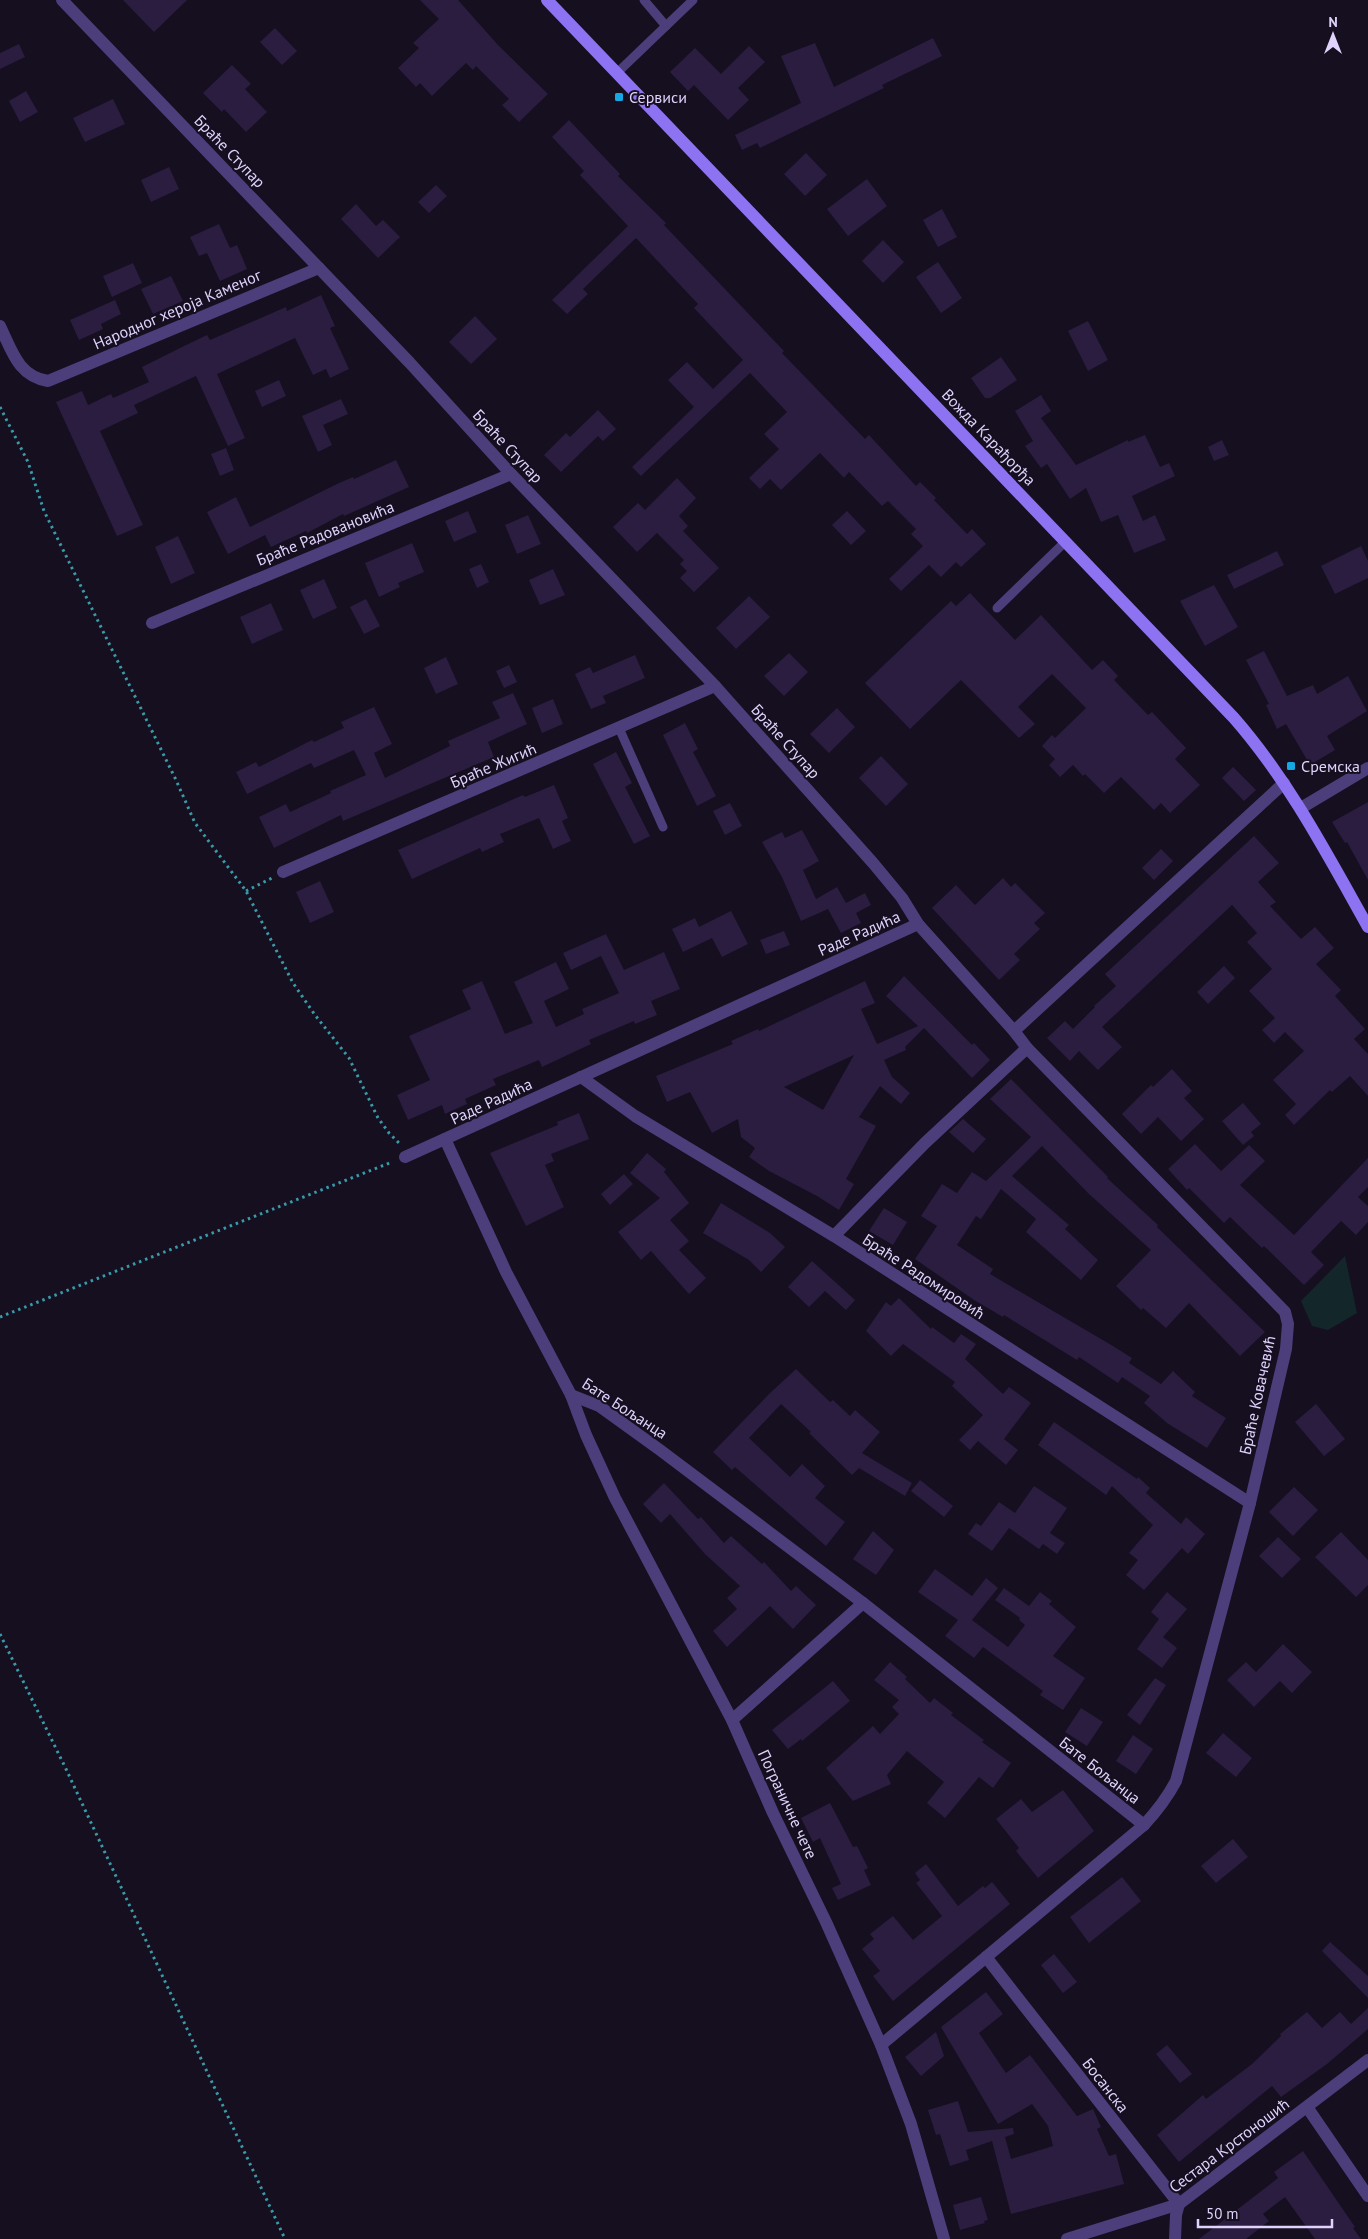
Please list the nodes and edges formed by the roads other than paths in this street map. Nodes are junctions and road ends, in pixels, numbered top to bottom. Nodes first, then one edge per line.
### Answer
1 (62, 0) edge
2 (547, 0) edge
3 (644, 0) edge
4 (692, 0) edge
5 (666, 26) junction
6 (618, 72) junction
7 (319, 268) junction
8 (0, 326) edge
9 (511, 474) junction
10 (1066, 541) junction
11 (998, 608) dead end
12 (152, 623) dead end
13 (715, 686) junction
14 (619, 728) junction
15 (1368, 768) edge
16 (1284, 783) junction
17 (1302, 808) junction
18 (662, 826) dead end
19 (283, 872) road end
20 (918, 924) junction
21 (1368, 927) edge
22 (1014, 1031) junction
23 (1026, 1048) junction
24 (581, 1077) junction
25 (445, 1139) junction
26 (404, 1157) road end
27 (834, 1236) junction
28 (571, 1395) junction
29 (1250, 1503) junction
30 (863, 1603) junction
31 (732, 1720) junction
32 (1144, 1825) junction
33 (986, 1957) junction
34 (881, 2045) junction
35 (1368, 2060) edge
36 (1307, 2107) junction
37 (1368, 2196) edge
38 (1179, 2204) junction
39 (944, 2239) edge
40 (1067, 2239) edge
41 (1175, 2239) edge

1 - 7 street, Браће Ступар
2 - 6 main road, Вожда Карађорђа
3 - 5 lane
4 - 5 lane
5 - 6 lane
6 - 10 main road, Вожда Карађорђа
7 - 8 street, Народног хероја Каменог
7 - 9 street, Браће Ступар
9 - 12 street, Браће Радовановића
9 - 13 street, Браће Ступар
10 - 11 lane
10 - 16 main road, Вожда Карађорђа
13 - 14 street, Браће Жигић
13 - 20 street, Браће Ступар
14 - 18 lane
14 - 19 street, Браће Жигић
15 - 17 street
16 - 17 main road, Вожда Карађорђа
16 - 22 street
17 - 21 main road, Вожда Карађорђа
20 - 22 street, Раде Радића
20 - 24 street, Раде Радића
22 - 23 street, Браће Ковачевић
23 - 27 street
23 - 29 street, Браће Ковачевић
24 - 25 street, Раде Радића
24 - 27 street, Браће Радомировић
25 - 26 street, Раде Радића
25 - 28 street, Бате Бољанца
27 - 29 street, Браће Радомировић
28 - 30 street, Бате Бољанца
28 - 31 street, Пограничне чете
29 - 32 street, Браће Ковачевић
30 - 31 street
30 - 32 street, Бате Бољанца
31 - 34 street, Пограничне чете
32 - 33 street, Бате Бољанца
33 - 34 street, Бате Бољанца
33 - 38 street, Босанска
34 - 39 street, Пограничне чете
35 - 36 street, Сестара Крстоношић
36 - 37 street
36 - 38 street, Сестара Крстоношић
38 - 40 street, Сестара Крстоношић
38 - 41 street

